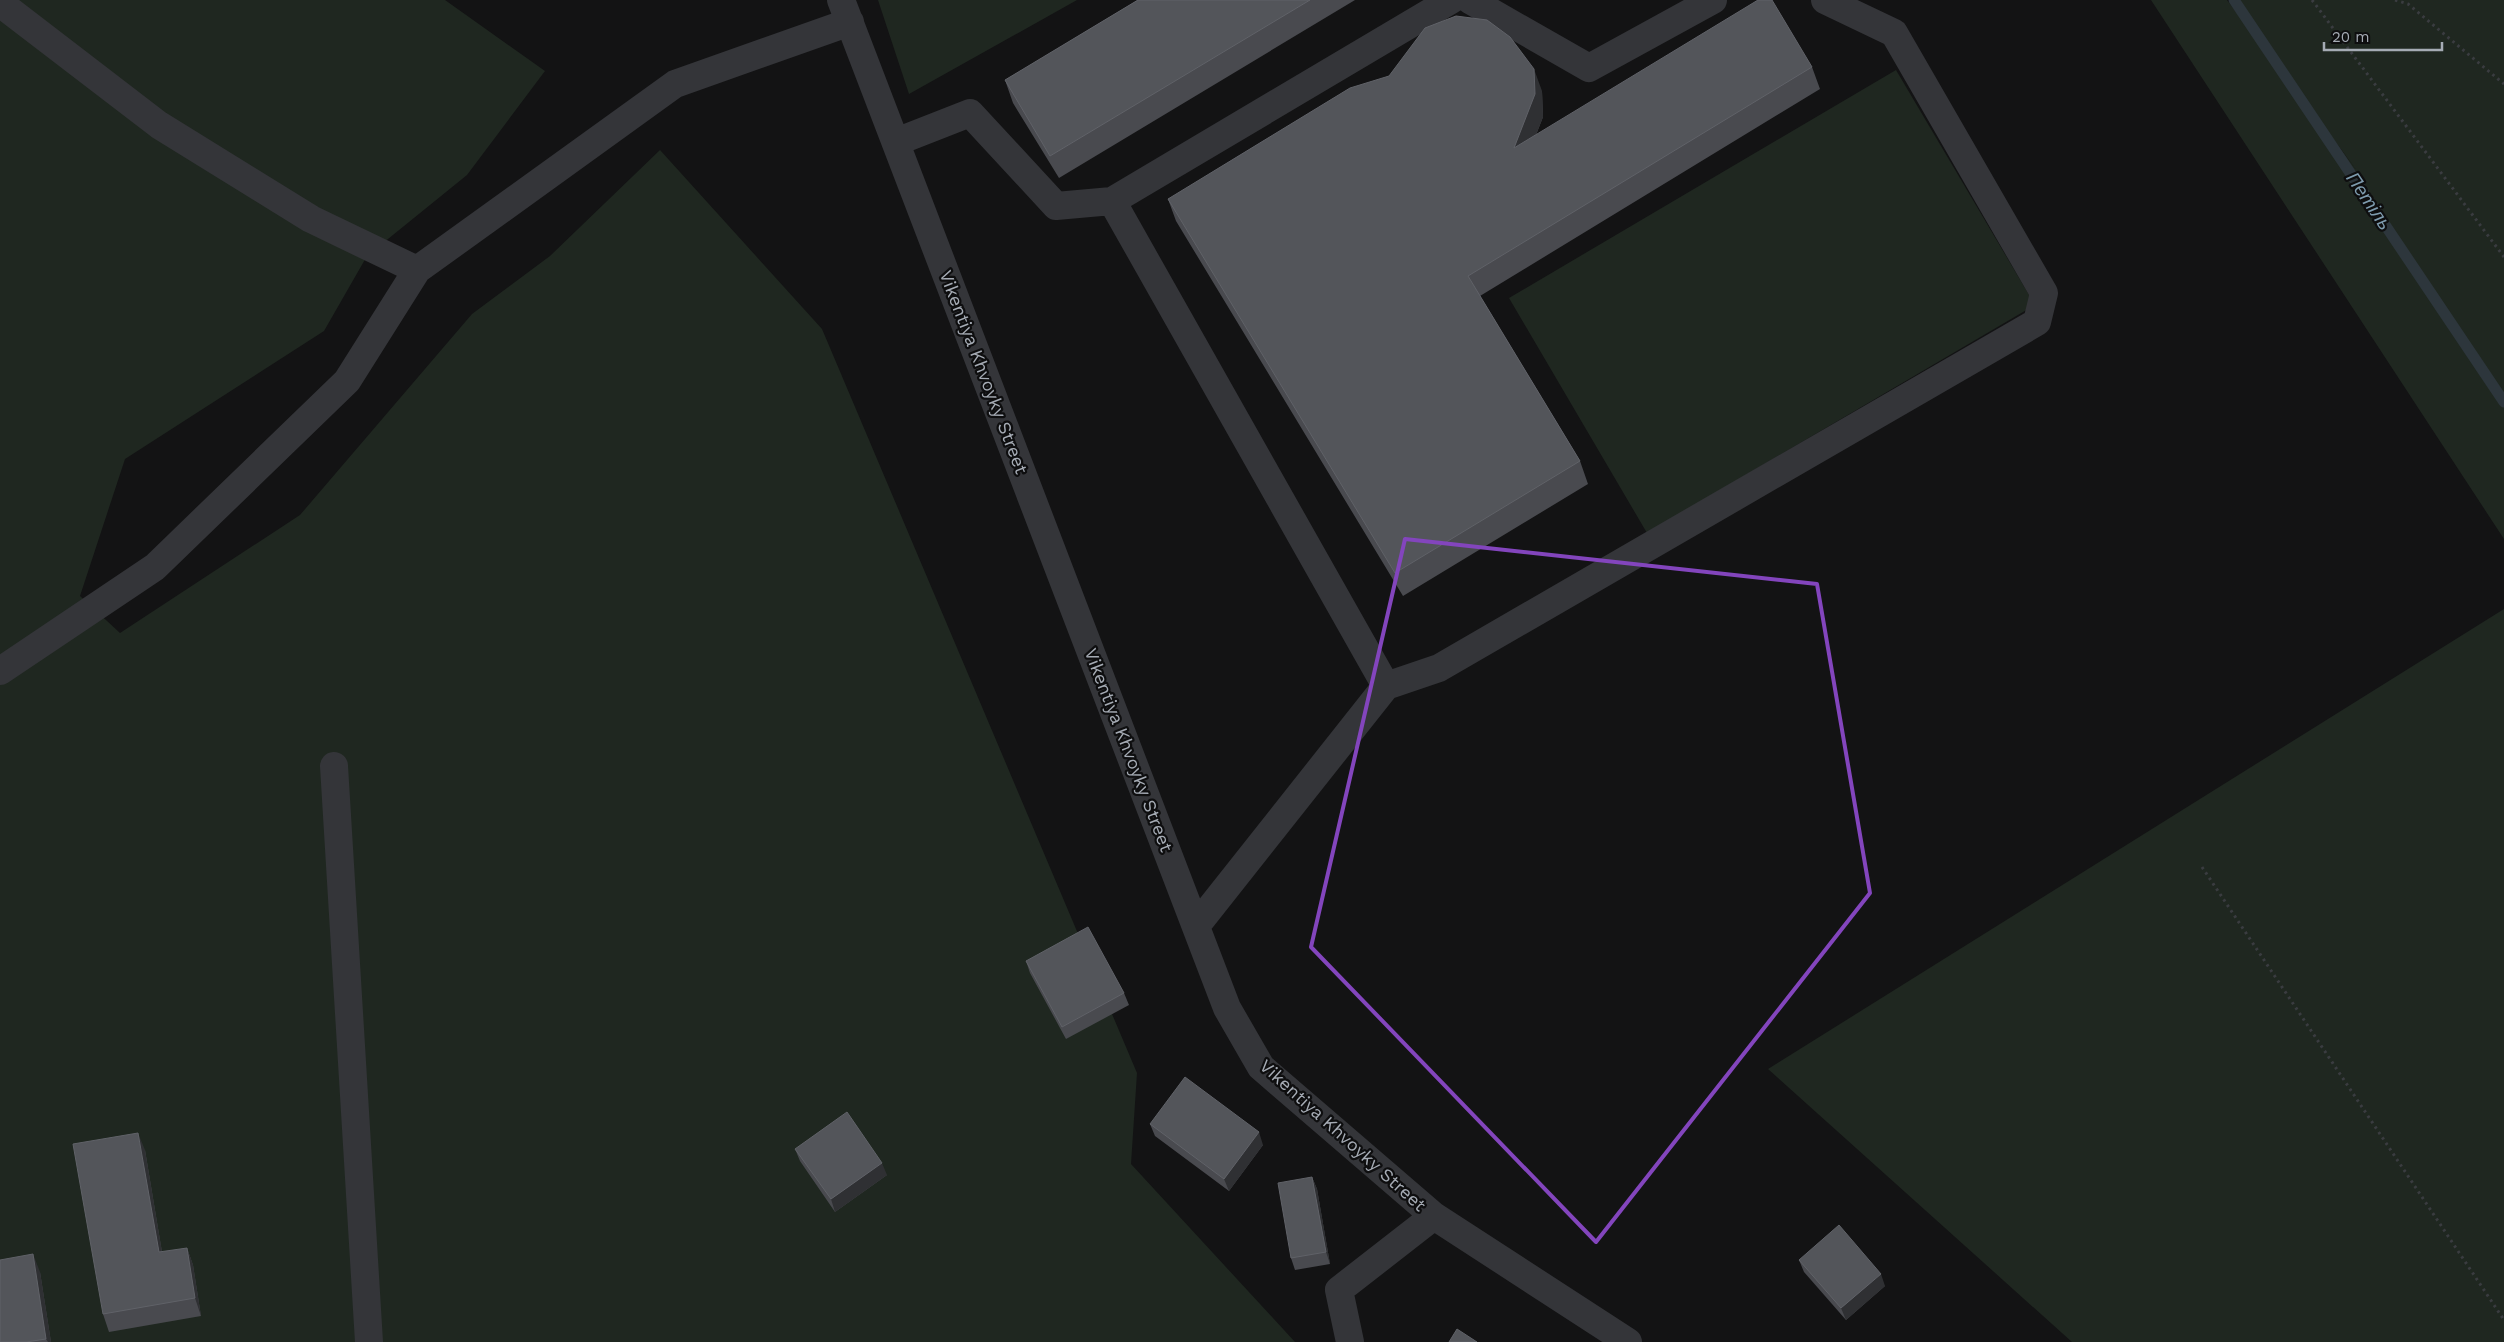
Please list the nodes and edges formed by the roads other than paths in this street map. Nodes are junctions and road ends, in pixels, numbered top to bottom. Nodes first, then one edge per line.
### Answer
1 (1451, 0) edge
2 (1470, 0) edge
3 (1713, 0) edge
4 (1825, 0) edge
5 (0, 2) edge
6 (846, 11) edge
7 (896, 142) junction
8 (1112, 201) junction
9 (417, 270) junction
10 (0, 671) edge
11 (1386, 686) junction
12 (334, 766) dead end
13 (1196, 926) junction
14 (1434, 1216) junction
15 (369, 1342) edge
16 (1350, 1342) edge
17 (1628, 1342) edge

1 - 8 street
2 - 3 street
4 - 11 street
5 - 9 street
6 - 7 street, Vikentiya Khvoyky Street
6 - 9 street
7 - 8 street
7 - 13 street, Vikentiya Khvoyky Street
8 - 11 street
9 - 10 street
11 - 13 street
12 - 15 street
13 - 14 street, Vikentiya Khvoyky Street
14 - 16 street
14 - 17 street, Vikentiya Khvoyky Street

